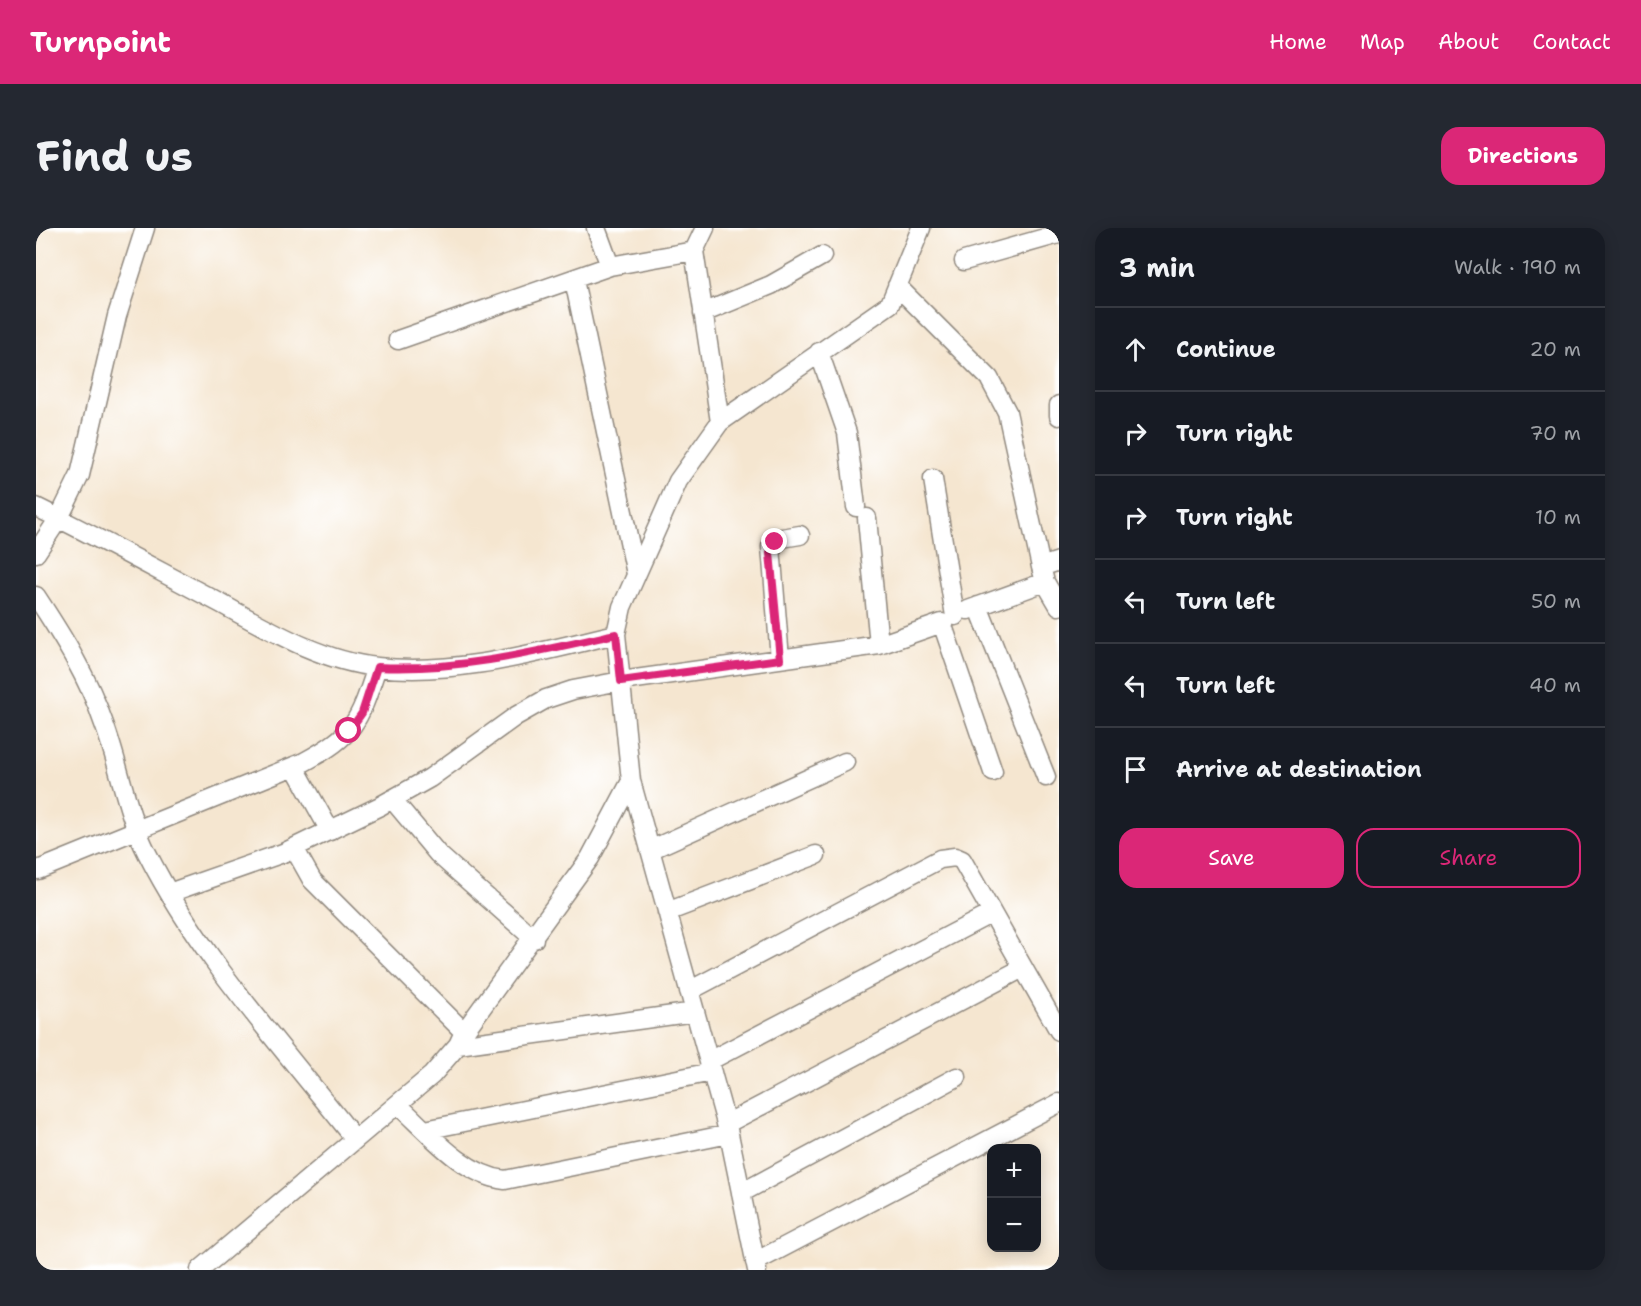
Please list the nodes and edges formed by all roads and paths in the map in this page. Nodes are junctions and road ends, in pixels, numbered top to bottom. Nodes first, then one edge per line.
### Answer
1 (145, 228) edge
2 (596, 228) edge
3 (705, 228) edge
4 (921, 228) edge
5 (1059, 234) edge
6 (694, 251) junction
7 (822, 256) dead end
8 (964, 261) dead end
9 (610, 266) junction
10 (574, 280) junction
11 (897, 286) junction
12 (703, 313) junction
13 (399, 340) dead end
14 (819, 351) junction
15 (1059, 405) edge
16 (1059, 416) edge
17 (720, 422) junction
18 (933, 479) dead end
19 (36, 507) edge
20 (59, 518) junction
21 (800, 535) dead end
22 (36, 553) edge
23 (1059, 561) edge
24 (636, 574) junction
25 (1043, 574) junction
26 (36, 596) edge
27 (978, 606) junction
28 (1059, 606) edge
29 (948, 619) junction
30 (616, 634) junction
31 (879, 645) junction
32 (780, 659) junction
33 (377, 667) junction
34 (621, 681) junction
35 (845, 762) dead end
36 (294, 766) junction
37 (993, 772) dead end
38 (1046, 777) dead end
39 (631, 781) junction
40 (392, 799) junction
41 (134, 829) junction
42 (330, 831) junction
43 (294, 848) junction
44 (650, 850) junction
45 (816, 855) dead end
46 (38, 870) dead end
47 (169, 893) junction
48 (667, 912) junction
49 (992, 913) junction
50 (534, 939) junction
51 (1023, 968) junction
52 (689, 991) junction
53 (695, 1012) junction
54 (1059, 1031) edge
55 (461, 1039) junction
56 (710, 1067) junction
57 (957, 1077) dead end
58 (1059, 1103) edge
59 (398, 1106) junction
60 (728, 1129) junction
61 (425, 1130) junction
62 (355, 1139) junction
63 (741, 1192) junction
64 (756, 1266) edge
65 (200, 1270) edge

1 - 20 street
2 - 9 street
3 - 6 street
4 - 11 street
5 - 8 street
6 - 9 street
6 - 12 street
7 - 12 street
9 - 10 street
10 - 13 street
10 - 24 street
11 - 14 street
11 - 25 street
12 - 17 street
14 - 17 street
14 - 31 street
15 - 16 street
17 - 24 street
18 - 29 street
19 - 20 street
20 - 22 street
20 - 33 street
21 - 32 street
23 - 25 street
24 - 30 street
25 - 27 street
25 - 28 street
26 - 41 street
27 - 29 street
27 - 38 street
29 - 31 street
29 - 37 street
30 - 33 street
30 - 34 street
31 - 32 street
32 - 34 street
33 - 36 street
34 - 39 street
34 - 40 street
35 - 44 street
36 - 41 street
36 - 42 street
39 - 44 street
39 - 50 street
40 - 42 street
40 - 50 street
41 - 46 street
41 - 47 street
42 - 43 street
43 - 47 street
43 - 55 street
44 - 48 street
45 - 48 street
47 - 62 street
48 - 52 street
49 - 51 street
49 - 52 street
49 - 56 street
50 - 55 street
51 - 54 street
51 - 60 street
52 - 53 street
53 - 55 street
53 - 56 street
55 - 59 street
56 - 60 street
56 - 61 street
57 - 63 street
58 - 64 street
59 - 61 street
59 - 62 street
60 - 61 street
60 - 63 street
62 - 65 street
63 - 64 street

